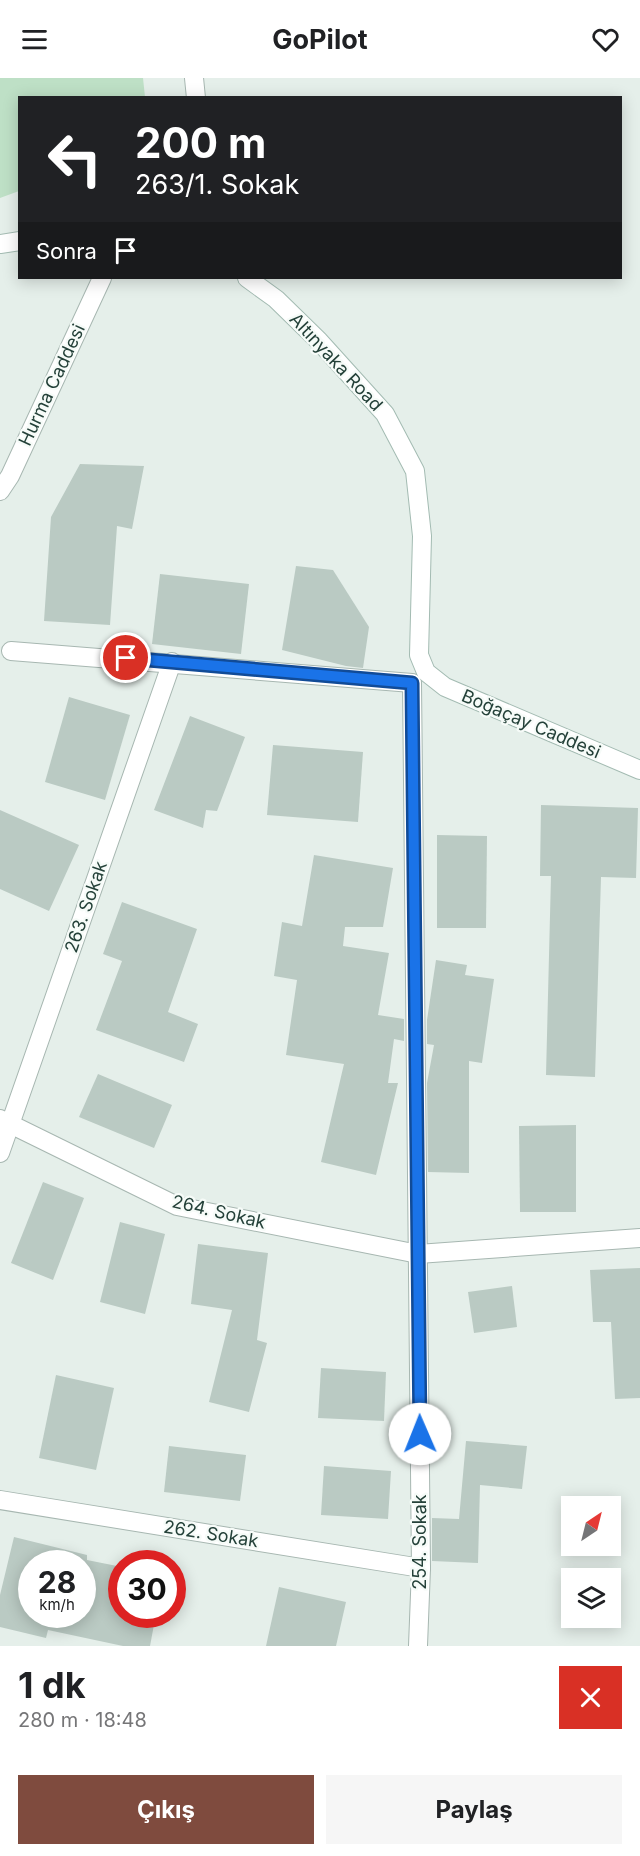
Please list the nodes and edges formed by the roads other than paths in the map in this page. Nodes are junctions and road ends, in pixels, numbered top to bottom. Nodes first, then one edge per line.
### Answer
1 (194, 78) edge
2 (196, 96) edge
3 (18, 241) edge
4 (0, 244) edge
5 (102, 279) edge
6 (248, 279) edge
7 (0, 492) edge
8 (11, 651) dead end
9 (172, 662) junction
10 (419, 677) junction
11 (640, 770) edge
12 (5, 1121) edge
13 (0, 1153) edge
14 (640, 1239) edge
15 (418, 1254) junction
16 (0, 1500) edge
17 (421, 1568) junction
18 (418, 1646) edge

1 - 2 street
3 - 4 street
5 - 7 street, Hurma Caddesi
6 - 10 street, Altınyaka Road
8 - 9 street
9 - 10 street
9 - 12 street, 263. Sokak
10 - 11 street, Boğaçay Caddesi
10 - 15 street, 254. Sokak
12 - 13 street, 263. Sokak
12 - 15 street, 264. Sokak
14 - 15 street, 264. Sokak
15 - 17 street, 254. Sokak
16 - 17 street, 262. Sokak
17 - 18 street, 254. Sokak

